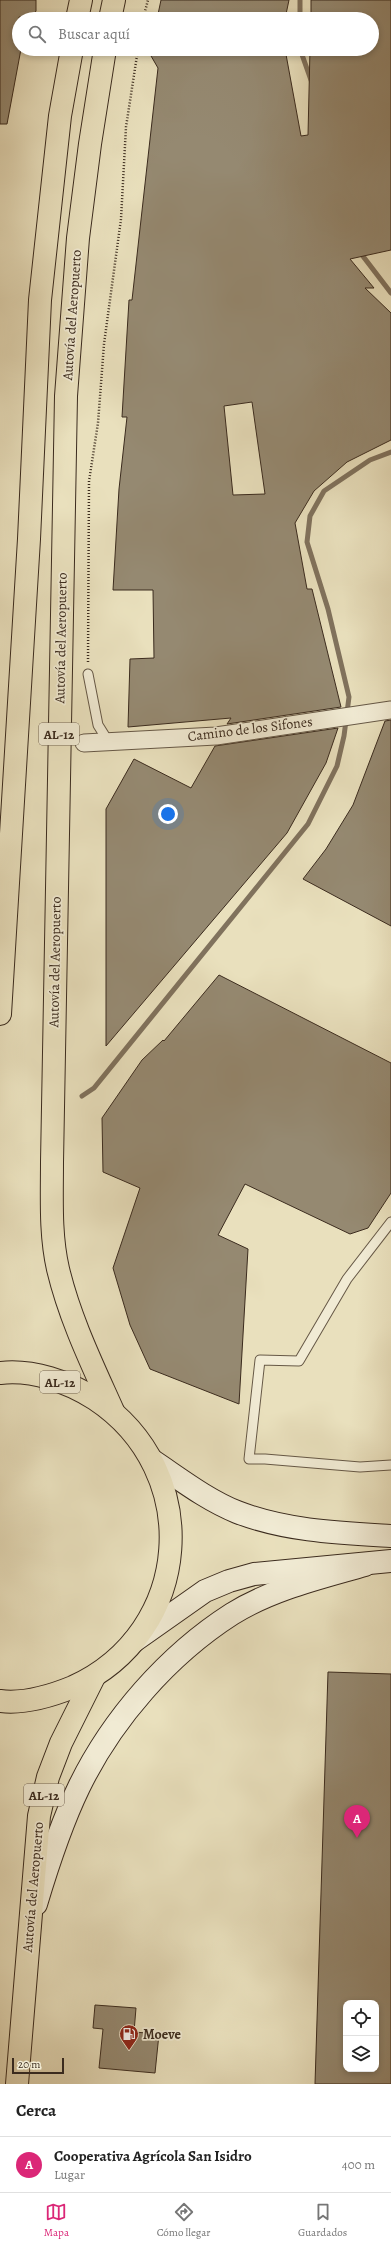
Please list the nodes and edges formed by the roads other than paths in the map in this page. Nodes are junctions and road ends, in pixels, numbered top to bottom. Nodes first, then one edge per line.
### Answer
1 (81, 0) edge
2 (114, 0) edge
3 (78, 12) edge
4 (111, 12) edge
5 (71, 56) edge
6 (104, 56) edge
7 (88, 674) road end
8 (391, 710) edge
9 (108, 741) junction
10 (84, 743) dead end
11 (0, 1014) edge
12 (391, 1222) edge
13 (0, 1373) edge
14 (113, 1411) junction
15 (153, 1461) junction
16 (391, 1465) edge
17 (391, 1536) edge
18 (391, 1561) edge
19 (365, 1565) junction
20 (134, 1642) junction
21 (94, 1677) junction
22 (0, 1701) edge
23 (30, 1922) junction
24 (21, 2077) edge

1 - 3 highway
2 - 4 highway
5 - 11 highway
6 - 14 highway, Autovía del Aeropuerto / AL-12
7 - 9 lane
8 - 9 street, Camino de los Sifones
9 - 10 street, Camino de los Sifones
12 - 16 lane
13 - 14 highway, AL-12
14 - 15 highway, AL-12
15 - 17 street
15 - 20 highway, AL-12
18 - 19 street
19 - 20 street
19 - 23 street
20 - 21 highway, AL-12
21 - 22 highway, AL-12
21 - 23 highway, Autovía del Aeropuerto / AL-12
23 - 24 highway, Autovía del Aeropuerto / AL-12

